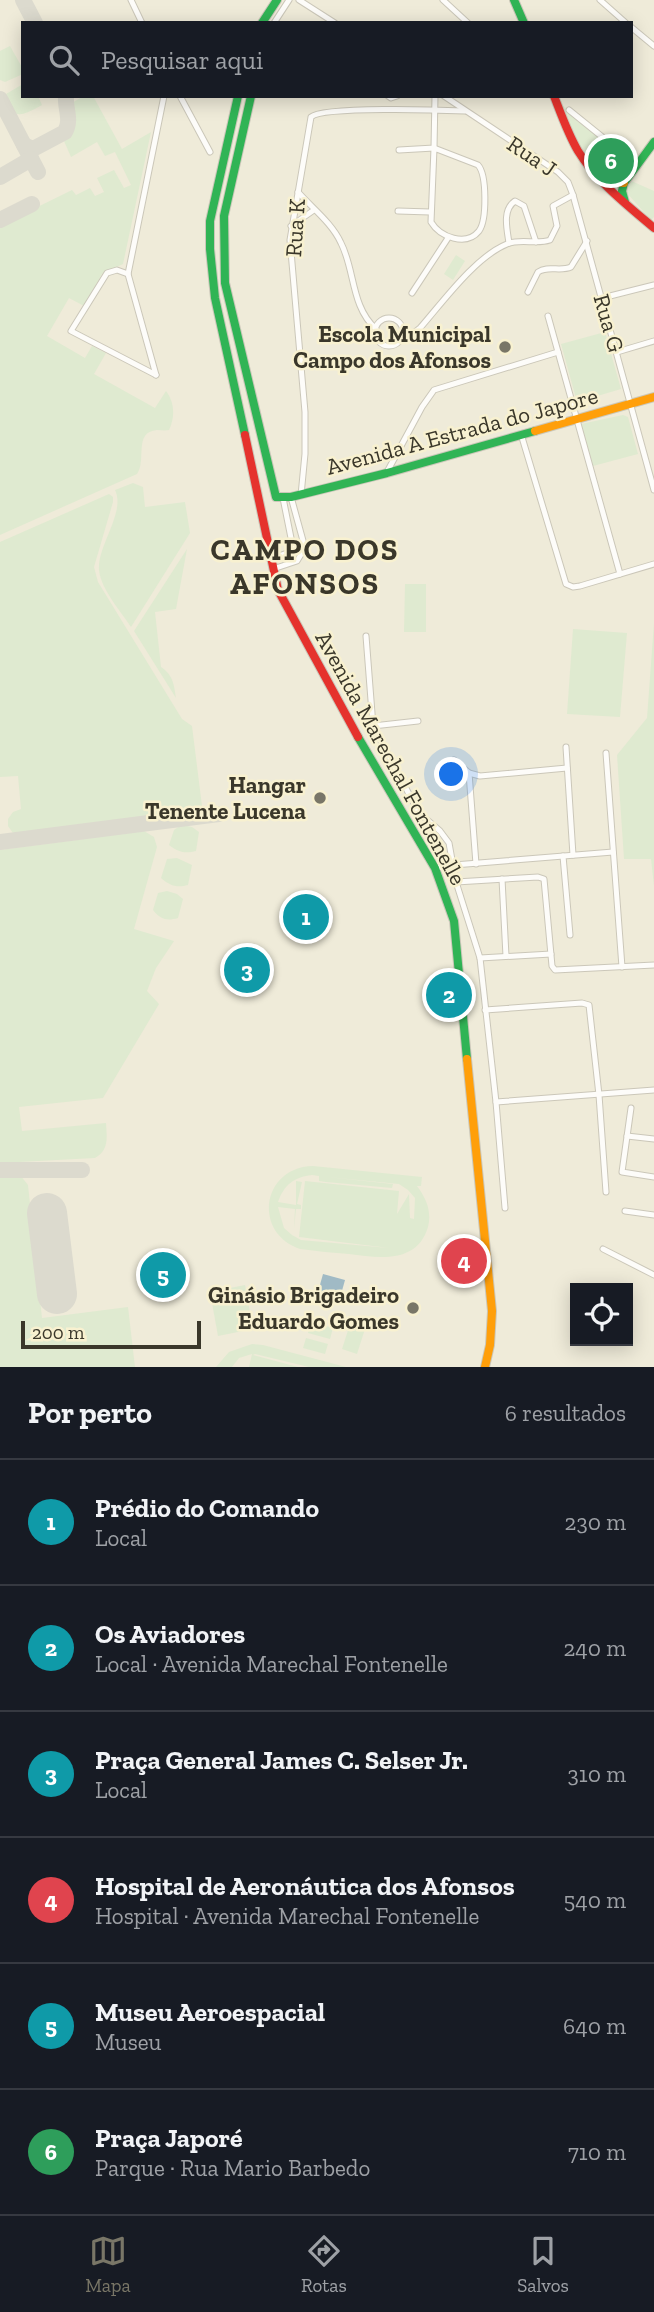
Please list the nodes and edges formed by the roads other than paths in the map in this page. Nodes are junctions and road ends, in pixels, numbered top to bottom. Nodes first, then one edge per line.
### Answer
1 (131, 0) edge
2 (277, 0) edge
3 (289, 0) edge
4 (299, 0) edge
5 (443, 0) edge
6 (514, 0) edge
7 (600, 0) edge
8 (141, 21) edge
9 (263, 21) edge
10 (277, 21) edge
11 (332, 21) edge
12 (466, 21) edge
13 (523, 21) edge
14 (624, 21) edge
15 (633, 29) edge
16 (654, 46) edge
17 (164, 98) edge
18 (181, 98) edge
19 (238, 98) edge
20 (251, 98) edge
21 (435, 98) edge
22 (447, 98) edge
23 (555, 98) edge
24 (435, 110) junction
25 (569, 110) dead end
26 (465, 111) junction
27 (654, 142) edge
28 (434, 148) junction
29 (399, 150) dead end
30 (211, 152) dead end
31 (637, 165) junction
32 (602, 181) junction
33 (624, 183) junction
34 (298, 192) junction
35 (573, 195) junction
36 (625, 202) junction
37 (314, 210) junction
38 (398, 211) dead end
39 (430, 212) junction
40 (291, 226) junction
41 (654, 228) edge
42 (448, 238) junction
43 (587, 241) junction
44 (536, 242) junction
45 (509, 243) junction
46 (128, 274) junction
47 (654, 285) edge
48 (528, 292) dead end
49 (412, 293) dead end
50 (602, 298) junction
51 (548, 316) dead end
52 (376, 329) junction
53 (403, 335) junction
54 (654, 341) edge
55 (558, 352) junction
56 (617, 352) junction
57 (654, 397) edge
58 (632, 404) junction
59 (576, 419) junction
60 (521, 434) junction
61 (654, 454) edge
62 (645, 456) junction
63 (387, 472) junction
64 (654, 490) edge
65 (300, 495) junction
66 (284, 498) junction
67 (297, 516) junction
68 (287, 518) junction
69 (293, 548) junction
70 (304, 553) junction
71 (270, 559) junction
72 (654, 564) edge
73 (273, 569) junction
74 (620, 574) junction
75 (366, 636) dead end
76 (418, 721) dead end
77 (373, 726) junction
78 (566, 747) dead end
79 (606, 753) dead end
80 (454, 760) dead end
81 (567, 768) junction
82 (469, 773) junction
83 (614, 852) junction
84 (573, 855) junction
85 (563, 856) junction
86 (476, 864) junction
87 (454, 865) junction
88 (435, 869) junction
89 (502, 879) junction
90 (456, 882) junction
91 (570, 935) dead end
92 (551, 954) junction
93 (506, 956) junction
94 (480, 958) junction
95 (654, 965) edge
96 (622, 967) junction
97 (485, 1010) junction
98 (654, 1090) edge
99 (599, 1095) junction
100 (496, 1102) junction
101 (631, 1108) dead end
102 (627, 1136) junction
103 (654, 1139) edge
104 (654, 1177) edge
105 (606, 1192) dead end
106 (505, 1208) dead end
107 (625, 1211) dead end
108 (654, 1215) edge
109 (603, 1249) dead end
110 (654, 1275) edge
111 (485, 1367) edge

1 - 8 street
2 - 9 main road
3 - 10 street
4 - 11 street
5 - 12 street
6 - 13 main road
7 - 14 street
15 - 16 street
17 - 46 street
18 - 30 street
19 - 71 main road, Avenida Marechal Fontenelle
20 - 66 main road
21 - 24 street
22 - 26 street, Rua J
23 - 32 main road
24 - 26 street, Rua K
24 - 28 street
24 - 34 street, Rua K
25 - 31 street
26 - 35 street, Rua J
27 - 31 main road
28 - 29 street
28 - 39 street
28 - 42 street
31 - 33 main road
32 - 33 main road
32 - 36 main road
33 - 36 main road
34 - 37 street
34 - 40 street, Rua K
35 - 43 street, Rua J
35 - 44 street
36 - 41 main road
37 - 40 street
37 - 52 street
38 - 39 street
39 - 42 street
40 - 65 street, Rua K
42 - 49 street
43 - 48 street
43 - 50 street, Rua G
44 - 45 street
44 - 45 street
45 - 53 street
46 - 46 street
47 - 50 street
50 - 56 street, Rua G
51 - 55 street
52 - 53 street
52 - 53 street
54 - 56 street
55 - 59 street
55 - 63 street
56 - 58 street, Rua G
57 - 58 main road, Avenida A Estrada do Japore
58 - 59 main road, Avenida A Estrada do Japore
58 - 62 street, Rua G
59 - 60 main road, Avenida A Estrada do Japore
59 - 74 street
60 - 63 main road, Avenida A Estrada do Japore
60 - 74 street
61 - 62 street
62 - 64 street, Rua G
63 - 65 main road, Avenida A Estrada do Japore
65 - 66 main road, Avenida A Estrada do Japore
66 - 67 street
66 - 68 street
67 - 68 street
67 - 70 street
68 - 69 street
69 - 70 street
69 - 71 street
70 - 73 street
71 - 73 main road, Avenida Marechal Fontenelle
72 - 74 street
73 - 88 main road, Avenida Marechal Fontenelle
75 - 77 street
76 - 77 street
77 - 87 street
78 - 81 street
79 - 83 street
80 - 82 street
81 - 82 street
81 - 84 street
82 - 86 street
83 - 84 street
83 - 96 street
84 - 85 street
85 - 86 street
85 - 91 street
86 - 87 street
87 - 88 street
87 - 90 street
88 - 111 main road, Avenida Marechal Fontenelle
89 - 90 street
89 - 92 street
89 - 93 street
90 - 94 street
92 - 93 street
92 - 96 street
93 - 94 street
94 - 97 street
95 - 96 street
97 - 99 street
97 - 100 street
98 - 99 street
99 - 100 street
99 - 105 street
100 - 106 street
101 - 102 street
102 - 103 street
102 - 104 street
107 - 108 street
109 - 110 street

